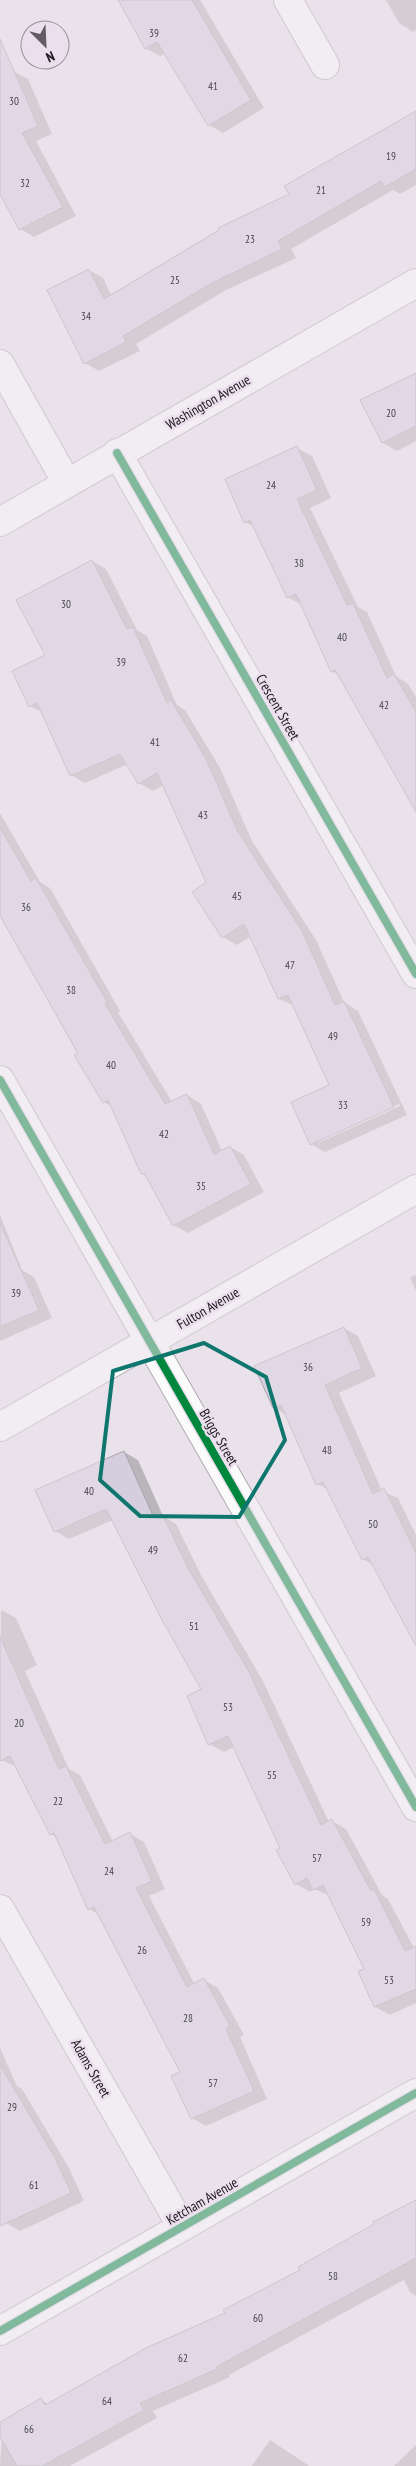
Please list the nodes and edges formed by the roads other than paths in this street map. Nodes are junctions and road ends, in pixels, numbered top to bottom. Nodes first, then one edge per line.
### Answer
1 (288, 0) edge
2 (325, 65) dead end
3 (416, 283) edge
4 (0, 364) edge
5 (117, 454) junction
6 (67, 483) junction
7 (0, 522) edge
8 (416, 974) edge
9 (0, 1080) edge
10 (416, 1189) edge
11 (150, 1341) junction
12 (0, 1427) edge
13 (416, 1807) edge
14 (0, 1909) edge
15 (416, 2093) edge
16 (182, 2227) junction
17 (0, 2331) edge

1 - 2 street
3 - 5 street, Washington Avenue
4 - 6 street
5 - 6 street, Washington Avenue
5 - 8 street, Crescent Street
6 - 7 street, Washington Avenue
9 - 11 street, Briggs Street
10 - 11 street, Fulton Avenue
11 - 12 street, Fulton Avenue
11 - 13 street, Briggs Street
14 - 16 street, Adams Street
15 - 16 street, Ketcham Avenue
16 - 17 street, Ketcham Avenue

